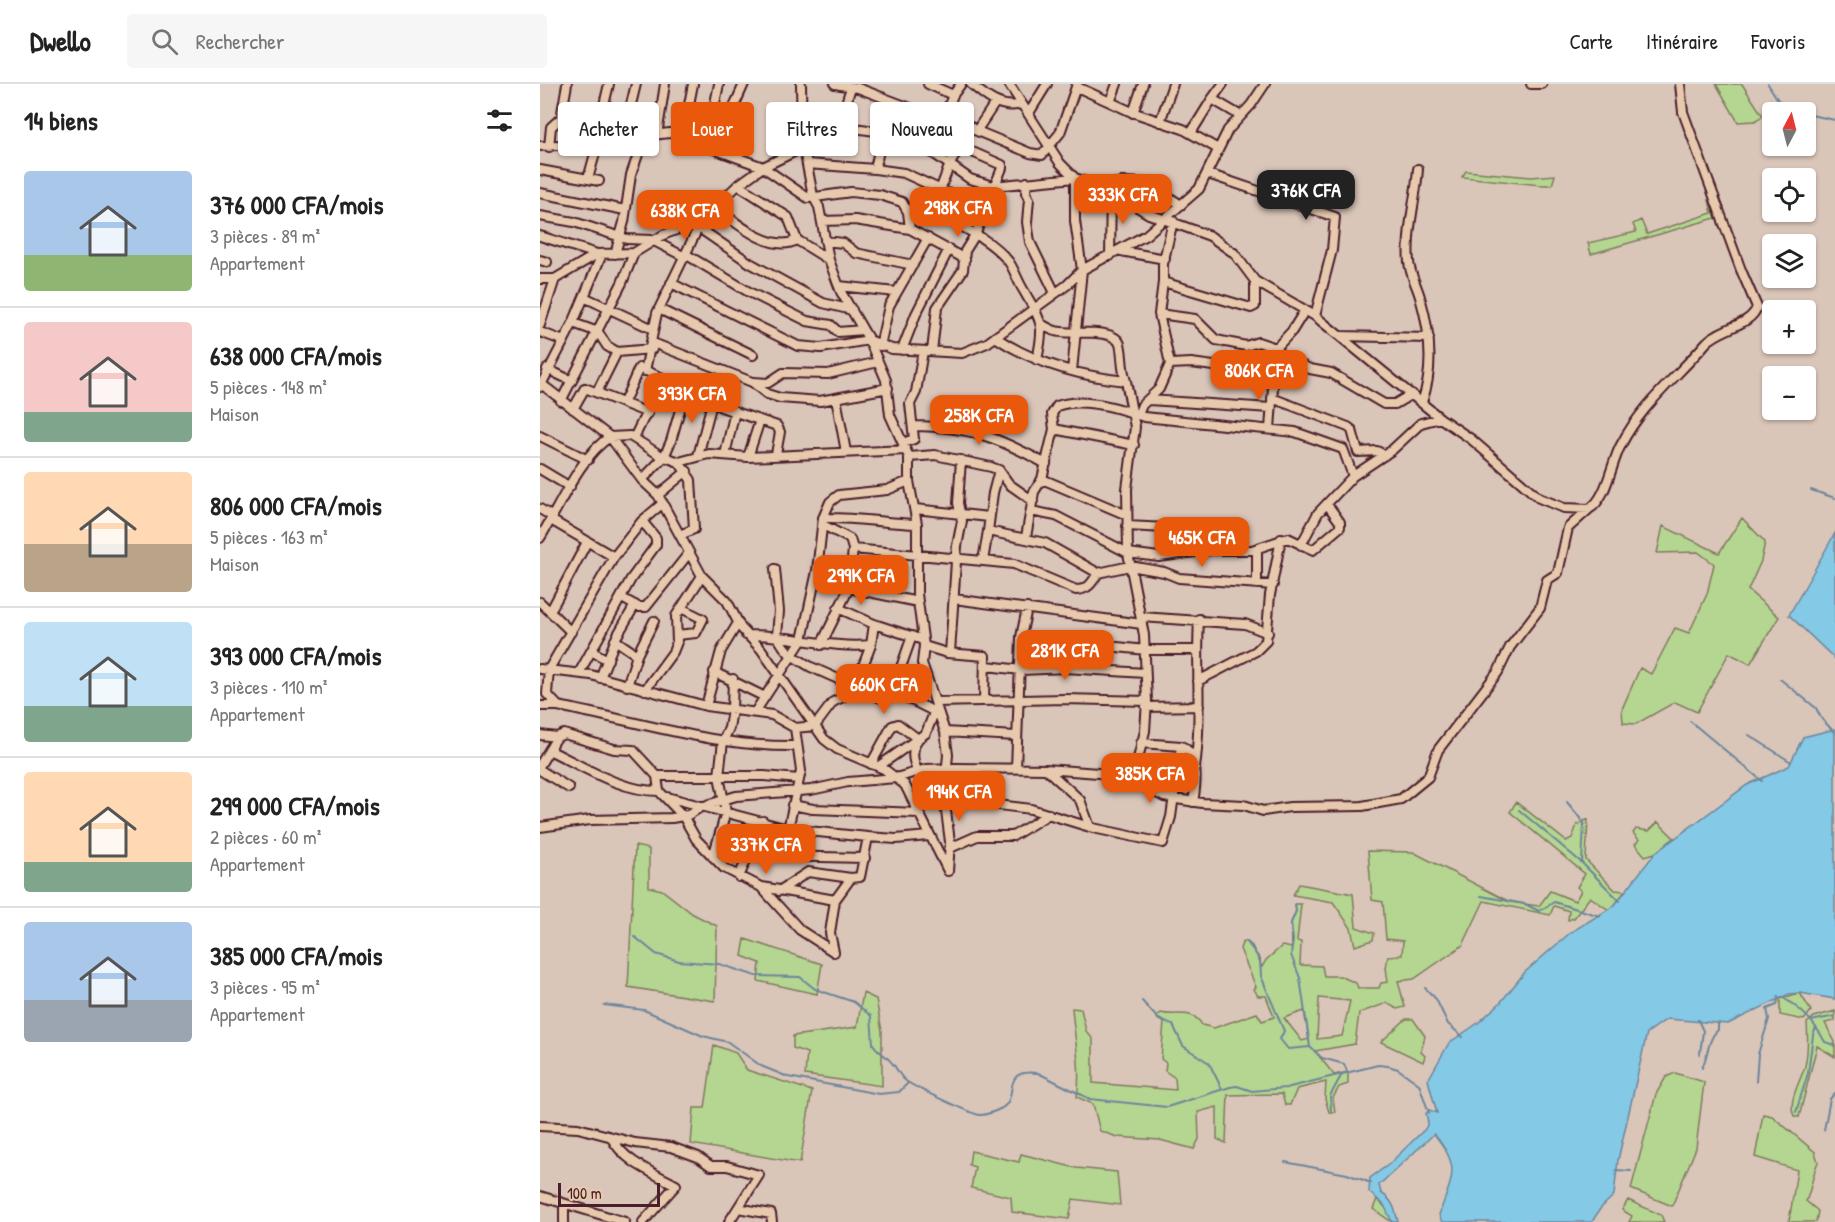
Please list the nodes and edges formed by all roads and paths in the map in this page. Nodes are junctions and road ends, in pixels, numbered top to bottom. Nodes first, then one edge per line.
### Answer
1 (567, 84) edge
2 (609, 84) edge
3 (636, 84) edge
4 (665, 84) edge
5 (693, 84) edge
6 (719, 84) edge
7 (744, 84) edge
8 (801, 84) edge
9 (835, 84) edge
10 (928, 84) edge
11 (961, 84) edge
12 (971, 84) edge
13 (1010, 84) edge
14 (1047, 84) edge
15 (1117, 84) edge
16 (1143, 84) edge
17 (1173, 84) edge
18 (1223, 84) edge
19 (1265, 84) edge
20 (1531, 84) edge
21 (1542, 84) edge
22 (1680, 84) edge
23 (1077, 86) edge
24 (851, 87) junction
25 (953, 95) junction
26 (1212, 99) junction
27 (605, 102) edge
28 (632, 102) edge
29 (716, 102) edge
30 (736, 102) edge
31 (801, 102) edge
32 (846, 102) edge
33 (892, 102) edge
34 (950, 102) edge
35 (1110, 102) junction
36 (996, 103) junction
37 (1022, 104) junction
38 (1029, 112) junction
39 (1133, 113) junction
40 (1241, 116) junction
41 (659, 122) edge
42 (1160, 122) junction
43 (974, 128) joint
44 (1191, 134) junction
45 (659, 135) edge
46 (540, 146) edge
47 (549, 147) junction
48 (558, 147) edge
49 (1050, 147) junction
50 (1218, 149) junction
51 (974, 153) edge
52 (594, 156) edge
53 (637, 156) edge
54 (733, 156) edge
55 (786, 156) edge
56 (805, 156) edge
57 (878, 156) edge
58 (937, 156) edge
59 (955, 156) edge
60 (807, 164) junction
61 (950, 164) junction
62 (763, 167) junction
63 (875, 169) junction
64 (1418, 169) dead end
65 (540, 170) edge
66 (1208, 174) junction
67 (1075, 178) junction
68 (588, 179) junction
69 (599, 181) dead end
70 (1027, 182) junction
71 (738, 185) junction
72 (996, 186) junction
73 (1100, 187) junction
74 (940, 188) junction
75 (1111, 191) junction
76 (540, 193) edge
77 (815, 198) junction
78 (1181, 205) junction
79 (715, 207) junction
80 (625, 210) junction
81 (985, 210) junction
82 (540, 216) edge
83 (1169, 220) junction
84 (822, 221) junction
85 (699, 225) junction
86 (910, 229) junction
87 (975, 235) junction
88 (540, 236) edge
89 (619, 237) junction
90 (928, 238) junction
91 (652, 240) junction
92 (797, 240) junction
93 (825, 241) junction
94 (949, 249) junction
95 (1121, 250) junction
96 (634, 253) junction
97 (599, 254) junction
98 (615, 254) junction
99 (686, 256) junction
100 (1110, 256) junction
101 (965, 259) junction
102 (1165, 259) junction
103 (829, 260) junction
104 (913, 265) junction
105 (1082, 270) junction
106 (540, 279) edge
107 (555, 279) junction
108 (1255, 281) junction
109 (1163, 282) junction
110 (671, 283) junction
111 (838, 286) junction
112 (896, 292) junction
113 (1055, 293) junction
114 (584, 297) junction
115 (1035, 307) junction
116 (608, 309) junction
117 (659, 309) junction
118 (852, 310) junction
119 (1305, 310) junction
120 (1159, 314) junction
121 (1315, 316) junction
122 (573, 322) junction
123 (1040, 323) junction
124 (540, 325) edge
125 (653, 329) junction
126 (863, 330) junction
127 (540, 332) edge
128 (598, 332) junction
129 (1075, 334) junction
130 (1341, 336) junction
131 (995, 337) junction
132 (1429, 338) junction
133 (564, 340) junction
134 (869, 340) junction
135 (652, 346) junction
136 (880, 346) junction
137 (902, 350) junction
138 (927, 351) junction
139 (1277, 351) junction
140 (617, 352) junction
141 (753, 355) dead end
142 (1037, 360) junction
143 (878, 362) junction
144 (1170, 364) junction
145 (548, 369) junction
146 (645, 371) junction
147 (1072, 371) junction
148 (1274, 374) junction
149 (663, 379) junction
150 (572, 381) junction
151 (1126, 381) junction
152 (752, 382) junction
153 (540, 385) edge
154 (888, 388) junction
155 (686, 389) junction
156 (597, 392) junction
157 (1412, 394) junction
158 (836, 398) junction
159 (1272, 398) junction
160 (713, 399) junction
161 (1149, 400) junction
162 (561, 401) junction
163 (624, 402) junction
164 (1422, 402) junction
165 (1271, 408) junction
166 (573, 409) junction
167 (735, 411) junction
168 (648, 413) junction
169 (1135, 413) junction
170 (1440, 418) junction
171 (760, 420) junction
172 (913, 426) junction
173 (1054, 429) junction
174 (1270, 429) junction
175 (540, 436) edge
176 (610, 437) junction
177 (634, 438) junction
178 (1134, 445) junction
179 (906, 450) junction
180 (846, 452) junction
181 (776, 454) junction
182 (725, 455) junction
183 (1385, 455) junction
184 (698, 456) junction
185 (664, 457) junction
186 (748, 457) junction
187 (588, 460) junction
188 (961, 460) junction
189 (679, 462) junction
190 (1046, 464) junction
191 (540, 469) edge
192 (999, 470) junction
193 (687, 471) junction
194 (1353, 476) junction
195 (1042, 479) junction
196 (642, 480) junction
197 (909, 481) junction
198 (570, 487) junction
199 (661, 499) junction
200 (1033, 501) junction
201 (1327, 504) junction
202 (540, 509) edge
203 (915, 509) junction
204 (1589, 510) junction
205 (1031, 511) junction
206 (962, 514) junction
207 (1127, 515) junction
208 (989, 517) junction
209 (552, 518) junction
210 (642, 521) junction
211 (823, 522) junction
212 (916, 524) junction
213 (1127, 526) junction
214 (988, 531) junction
215 (680, 535) junction
216 (1026, 537) junction
217 (540, 538) edge
218 (1281, 538) junction
219 (587, 542) junction
220 (1300, 545) junction
221 (853, 549) junction
222 (1257, 550) junction
223 (1201, 552) junction
224 (689, 553) junction
225 (1128, 553) junction
226 (918, 555) junction
227 (614, 557) junction
228 (956, 559) junction
229 (984, 561) junction
230 (1130, 566) junction
231 (775, 569) dead end
232 (1098, 573) junction
233 (702, 576) junction
234 (1257, 584) junction
235 (1273, 585) junction
236 (849, 588) junction
237 (622, 598) junction
238 (954, 599) junction
239 (540, 602) edge
240 (918, 602) junction
241 (635, 605) junction
242 (681, 608) junction
243 (838, 608) junction
244 (1027, 608) junction
245 (551, 610) junction
246 (1199, 619) junction
247 (1141, 620) junction
248 (654, 621) dead end
249 (738, 623) junction
250 (874, 624) junction
251 (571, 632) junction
252 (1268, 633) junction
253 (677, 635) junction
254 (746, 635) junction
255 (777, 636) junction
256 (912, 636) junction
257 (1021, 637) junction
258 (615, 640) junction
259 (802, 640) junction
260 (923, 643) junction
261 (821, 645) junction
262 (872, 645) junction
263 (1146, 650) junction
264 (1197, 650) junction
265 (591, 651) junction
266 (950, 653) junction
267 (637, 655) junction
268 (791, 655) junction
269 (608, 660) junction
270 (987, 666) junction
271 (544, 669) edge
272 (1021, 670) junction
273 (714, 672) junction
274 (579, 673) junction
275 (1145, 673) junction
276 (779, 674) junction
277 (600, 678) junction
278 (733, 679) junction
279 (1198, 681) junction
280 (857, 685) junction
281 (627, 686) junction
282 (889, 689) junction
283 (645, 690) junction
284 (765, 697) junction
285 (984, 701) junction
286 (936, 702) junction
287 (1019, 702) junction
288 (1147, 704) junction
289 (540, 706) edge
290 (558, 706) junction
291 (706, 706) junction
292 (1199, 706) junction
293 (732, 710) junction
294 (755, 712) junction
295 (936, 713) junction
296 (815, 726) junction
297 (795, 728) junction
298 (945, 732) junction
299 (540, 735) edge
300 (1016, 736) junction
301 (557, 737) junction
302 (918, 739) junction
303 (723, 741) junction
304 (1142, 743) junction
305 (795, 746) junction
306 (1181, 746) junction
307 (549, 750) junction
308 (540, 765) edge
309 (875, 765) junction
310 (1195, 767) junction
311 (1016, 768) junction
312 (946, 769) junction
313 (1046, 769) junction
314 (540, 770) edge
315 (918, 771) junction
316 (657, 776) junction
317 (719, 776) junction
318 (896, 778) junction
319 (1133, 778) junction
320 (799, 779) junction
321 (569, 788) dead end
322 (794, 792) junction
323 (661, 793) junction
324 (944, 795) junction
325 (1173, 799) junction
326 (722, 801) junction
327 (1193, 802) junction
328 (792, 805) junction
329 (701, 807) junction
330 (726, 812) junction
331 (919, 813) junction
332 (1049, 814) junction
333 (683, 816) junction
334 (763, 821) junction
335 (540, 827) edge
336 (1090, 827) junction
337 (788, 829) junction
338 (928, 836) junction
339 (868, 837) junction
340 (750, 848) junction
341 (950, 848) junction
342 (713, 857) junction
343 (865, 858) junction
344 (739, 877) junction
345 (851, 878) junction
346 (761, 887) junction
347 (779, 891) junction
348 (835, 900) junction
349 (540, 1126) edge
350 (611, 1137) junction
351 (540, 1196) edge
352 (564, 1204) junction
353 (738, 1208) junction
354 (564, 1222) edge
355 (625, 1222) edge
356 (643, 1222) edge
357 (729, 1222) edge
358 (772, 1222) edge

1 - 47 street
2 - 27 street
3 - 28 street
4 - 41 street
5 - 45 street
6 - 29 street
7 - 30 street
8 - 31 street
9 - 24 street
10 - 25 street
11 - 25 street
12 - 36 street
13 - 37 street
14 - 38 street
15 - 35 street
16 - 39 street
17 - 42 street
18 - 26 street
19 - 40 street
20 - 21 street
22 - 204 street
23 - 35 street
23 - 49 street
24 - 32 street
24 - 33 street
25 - 34 street
26 - 40 street
26 - 44 street
35 - 39 street
36 - 37 street
36 - 43 street
37 - 38 street
38 - 49 street
39 - 42 street
40 - 50 street
42 - 44 street
43 - 49 street
44 - 50 street
46 - 47 street
47 - 48 street
49 - 67 street
50 - 66 street
51 - 72 street
52 - 68 street
53 - 80 street
54 - 62 street
55 - 62 street
56 - 60 street
57 - 63 street
58 - 61 street
59 - 61 street
60 - 63 street
60 - 77 street
61 - 72 street
61 - 74 street
62 - 71 street
62 - 77 street
63 - 74 street
64 - 132 street
65 - 68 street
66 - 78 street
66 - 121 street
67 - 70 street
67 - 73 street
67 - 105 street
68 - 69 street
70 - 72 street
70 - 113 street
71 - 79 street
71 - 92 street
72 - 81 street
73 - 75 street
73 - 78 street
74 - 81 street
74 - 87 street
75 - 83 street
75 - 100 street
76 - 80 street
77 - 84 street
77 - 86 street
78 - 83 street
79 - 85 street
79 - 92 street
80 - 89 street
81 - 87 street
82 - 89 street
83 - 95 street
83 - 102 street
83 - 108 street
84 - 86 street
84 - 93 street
85 - 91 street
85 - 99 street
85 - 118 street
86 - 90 street
87 - 101 street
87 - 115 street
88 - 97 street
89 - 91 street
89 - 98 street
90 - 94 street
90 - 104 street
91 - 96 street
91 - 99 street
92 - 103 street
93 - 103 street
93 - 104 street
94 - 101 street
94 - 137 street
95 - 100 street
95 - 102 street
96 - 98 street
96 - 116 street
97 - 98 street
97 - 107 street
97 - 114 street
99 - 110 street
99 - 126 street
100 - 105 street
101 - 138 street
102 - 109 street
103 - 111 street
104 - 112 street
105 - 113 street
105 - 129 street
106 - 107 street
107 - 124 street
108 - 109 street
108 - 119 street
109 - 120 street
110 - 117 street
110 - 134 street
111 - 112 street
111 - 118 street
112 - 136 street
113 - 115 street
114 - 116 street
114 - 122 street
115 - 123 street
115 - 131 street
116 - 125 street
116 - 128 street
117 - 125 street
117 - 141 street
118 - 126 street
119 - 121 street
119 - 139 street
120 - 139 street
120 - 144 street
121 - 130 street
122 - 128 street
122 - 133 street
123 - 129 street
123 - 142 street
125 - 135 street
126 - 134 street
127 - 133 street
128 - 140 street
128 - 150 street
129 - 147 street
129 - 151 street
130 - 132 street
130 - 157 street
131 - 138 street
131 - 142 street
132 - 164 street
133 - 145 street
134 - 136 street
134 - 143 street
135 - 140 street
135 - 146 street
135 - 152 street
136 - 137 street
137 - 138 street
138 - 172 street
139 - 148 street
139 - 157 street
140 - 156 street
142 - 147 street
143 - 152 street
143 - 154 street
144 - 148 street
144 - 161 street
145 - 150 street
145 - 153 street
146 - 149 street
146 - 163 street
147 - 151 street
148 - 159 street
149 - 155 street
149 - 168 street
150 - 162 street
151 - 169 street
152 - 158 street
153 - 162 street
154 - 158 street
154 - 179 street
155 - 160 street
155 - 185 street
156 - 163 street
156 - 166 street
157 - 164 street
158 - 180 street
159 - 165 street
159 - 183 street
160 - 167 street
160 - 184 street
161 - 165 street
161 - 169 street
162 - 166 street
163 - 168 street
164 - 170 street
165 - 174 street
166 - 176 street
167 - 171 street
167 - 182 street
168 - 177 street
169 - 173 street
169 - 174 street
169 - 178 street
170 - 183 street
170 - 204 street
171 - 181 street
171 - 186 street
172 - 179 street
172 - 190 street
173 - 178 street
173 - 190 street
174 - 194 street
175 - 187 street
176 - 177 street
176 - 187 street
176 - 196 street
177 - 185 street
178 - 207 street
179 - 180 street
179 - 188 street
179 - 197 street
180 - 181 street
181 - 186 street
182 - 184 street
182 - 186 street
183 - 194 street
184 - 189 street
185 - 189 street
185 - 196 street
187 - 198 street
188 - 192 street
188 - 206 street
189 - 193 street
190 - 195 street
191 - 198 street
192 - 200 street
192 - 208 street
193 - 199 street
193 - 215 street
194 - 201 street
195 - 200 street
195 - 207 street
196 - 199 street
197 - 203 street
197 - 211 street
198 - 209 street
199 - 210 street
199 - 215 street
200 - 205 street
201 - 220 street
201 - 220 street
202 - 209 street
203 - 206 street
203 - 212 street
204 - 327 street
205 - 216 street
205 - 225 street
206 - 208 street
206 - 228 street
207 - 213 street
208 - 214 street
209 - 217 street
209 - 219 street
210 - 227 street
210 - 237 street
211 - 212 street
211 - 221 street
211 - 259 street
212 - 226 street
213 - 223 street
213 - 225 street
214 - 216 street
214 - 229 street
215 - 224 street
216 - 232 street
218 - 220 street
218 - 222 street
218 - 235 street
219 - 227 street
219 - 245 street
221 - 226 street
221 - 236 street
222 - 223 street
222 - 234 street
223 - 225 street
224 - 233 street
224 - 241 street
225 - 230 street
226 - 228 street
226 - 240 street
227 - 251 street
228 - 229 street
228 - 238 street
229 - 232 street
230 - 232 street
230 - 234 street
230 - 247 street
231 - 255 street
233 - 242 street
233 - 249 street
234 - 235 street
235 - 252 street
236 - 240 street
236 - 243 street
237 - 241 street
237 - 265 street
238 - 244 street
238 - 266 street
239 - 245 street
240 - 260 street
241 - 258 street
242 - 253 street
242 - 253 street
243 - 250 street
243 - 261 street
244 - 247 street
244 - 257 street
245 - 251 street
246 - 247 street
246 - 252 street
246 - 264 street
247 - 263 street
248 - 267 street
249 - 254 street
249 - 273 street
250 - 256 street
250 - 262 street
251 - 271 street
252 - 279 street
253 - 283 street
254 - 255 street
254 - 276 street
255 - 259 street
255 - 268 street
256 - 260 street
256 - 282 street
257 - 263 street
257 - 272 street
258 - 267 street
258 - 269 street
259 - 261 street
259 - 268 street
260 - 266 street
260 - 286 street
261 - 262 street
262 - 280 street
263 - 264 street
263 - 275 street
264 - 279 street
265 - 269 street
265 - 274 street
266 - 270 street
267 - 281 street
268 - 276 street
268 - 280 street
269 - 277 street
270 - 272 street
270 - 285 street
271 - 274 street
271 - 290 street
272 - 275 street
272 - 287 street
273 - 278 street
273 - 291 street
274 - 277 street
275 - 288 street
276 - 284 street
276 - 296 street
277 - 281 street
278 - 284 street
278 - 293 street
279 - 292 street
280 - 282 street
280 - 296 street
281 - 283 street
282 - 295 street
283 - 291 street
284 - 294 street
285 - 286 street
285 - 287 street
286 - 295 street
287 - 288 street
287 - 300 street
288 - 292 street
288 - 304 street
289 - 290 street
290 - 303 street
291 - 293 street
292 - 310 street
293 - 294 street
293 - 303 street
294 - 297 street
295 - 298 street
295 - 302 street
296 - 297 street
296 - 309 street
297 - 305 street
298 - 300 street
298 - 312 street
299 - 301 street
300 - 311 street
301 - 307 street
301 - 316 street
302 - 309 street
302 - 309 street
302 - 315 street
303 - 305 street
303 - 317 street
304 - 306 street
304 - 319 street
305 - 320 street
306 - 310 street
306 - 325 street
307 - 308 street
307 - 323 street
309 - 318 street
310 - 327 street
311 - 312 street
311 - 313 street
312 - 315 street
312 - 324 street
313 - 319 street
313 - 336 street
314 - 321 street
315 - 318 street
315 - 324 street
316 - 317 street
316 - 323 street
317 - 320 street
317 - 326 street
318 - 322 street
318 - 331 street
319 - 325 street
320 - 322 street
322 - 326 street
322 - 328 street
323 - 329 street
323 - 333 street
324 - 332 street
324 - 341 street
325 - 327 street
325 - 336 street
326 - 329 street
326 - 330 street
328 - 331 street
328 - 337 street
329 - 330 street
329 - 333 street
330 - 334 street
330 - 342 street
331 - 338 street
332 - 336 street
332 - 341 street
333 - 335 street
333 - 342 street
334 - 337 street
334 - 340 street
337 - 339 street
338 - 339 street
338 - 341 street
339 - 343 street
340 - 343 street
340 - 344 street
342 - 344 street
343 - 345 street
344 - 346 street
345 - 347 street
345 - 348 street
346 - 347 street
346 - 348 street
347 - 348 street
349 - 350 street
350 - 353 street
350 - 356 street
351 - 352 street
352 - 354 street
352 - 355 street
353 - 357 street
353 - 358 street

